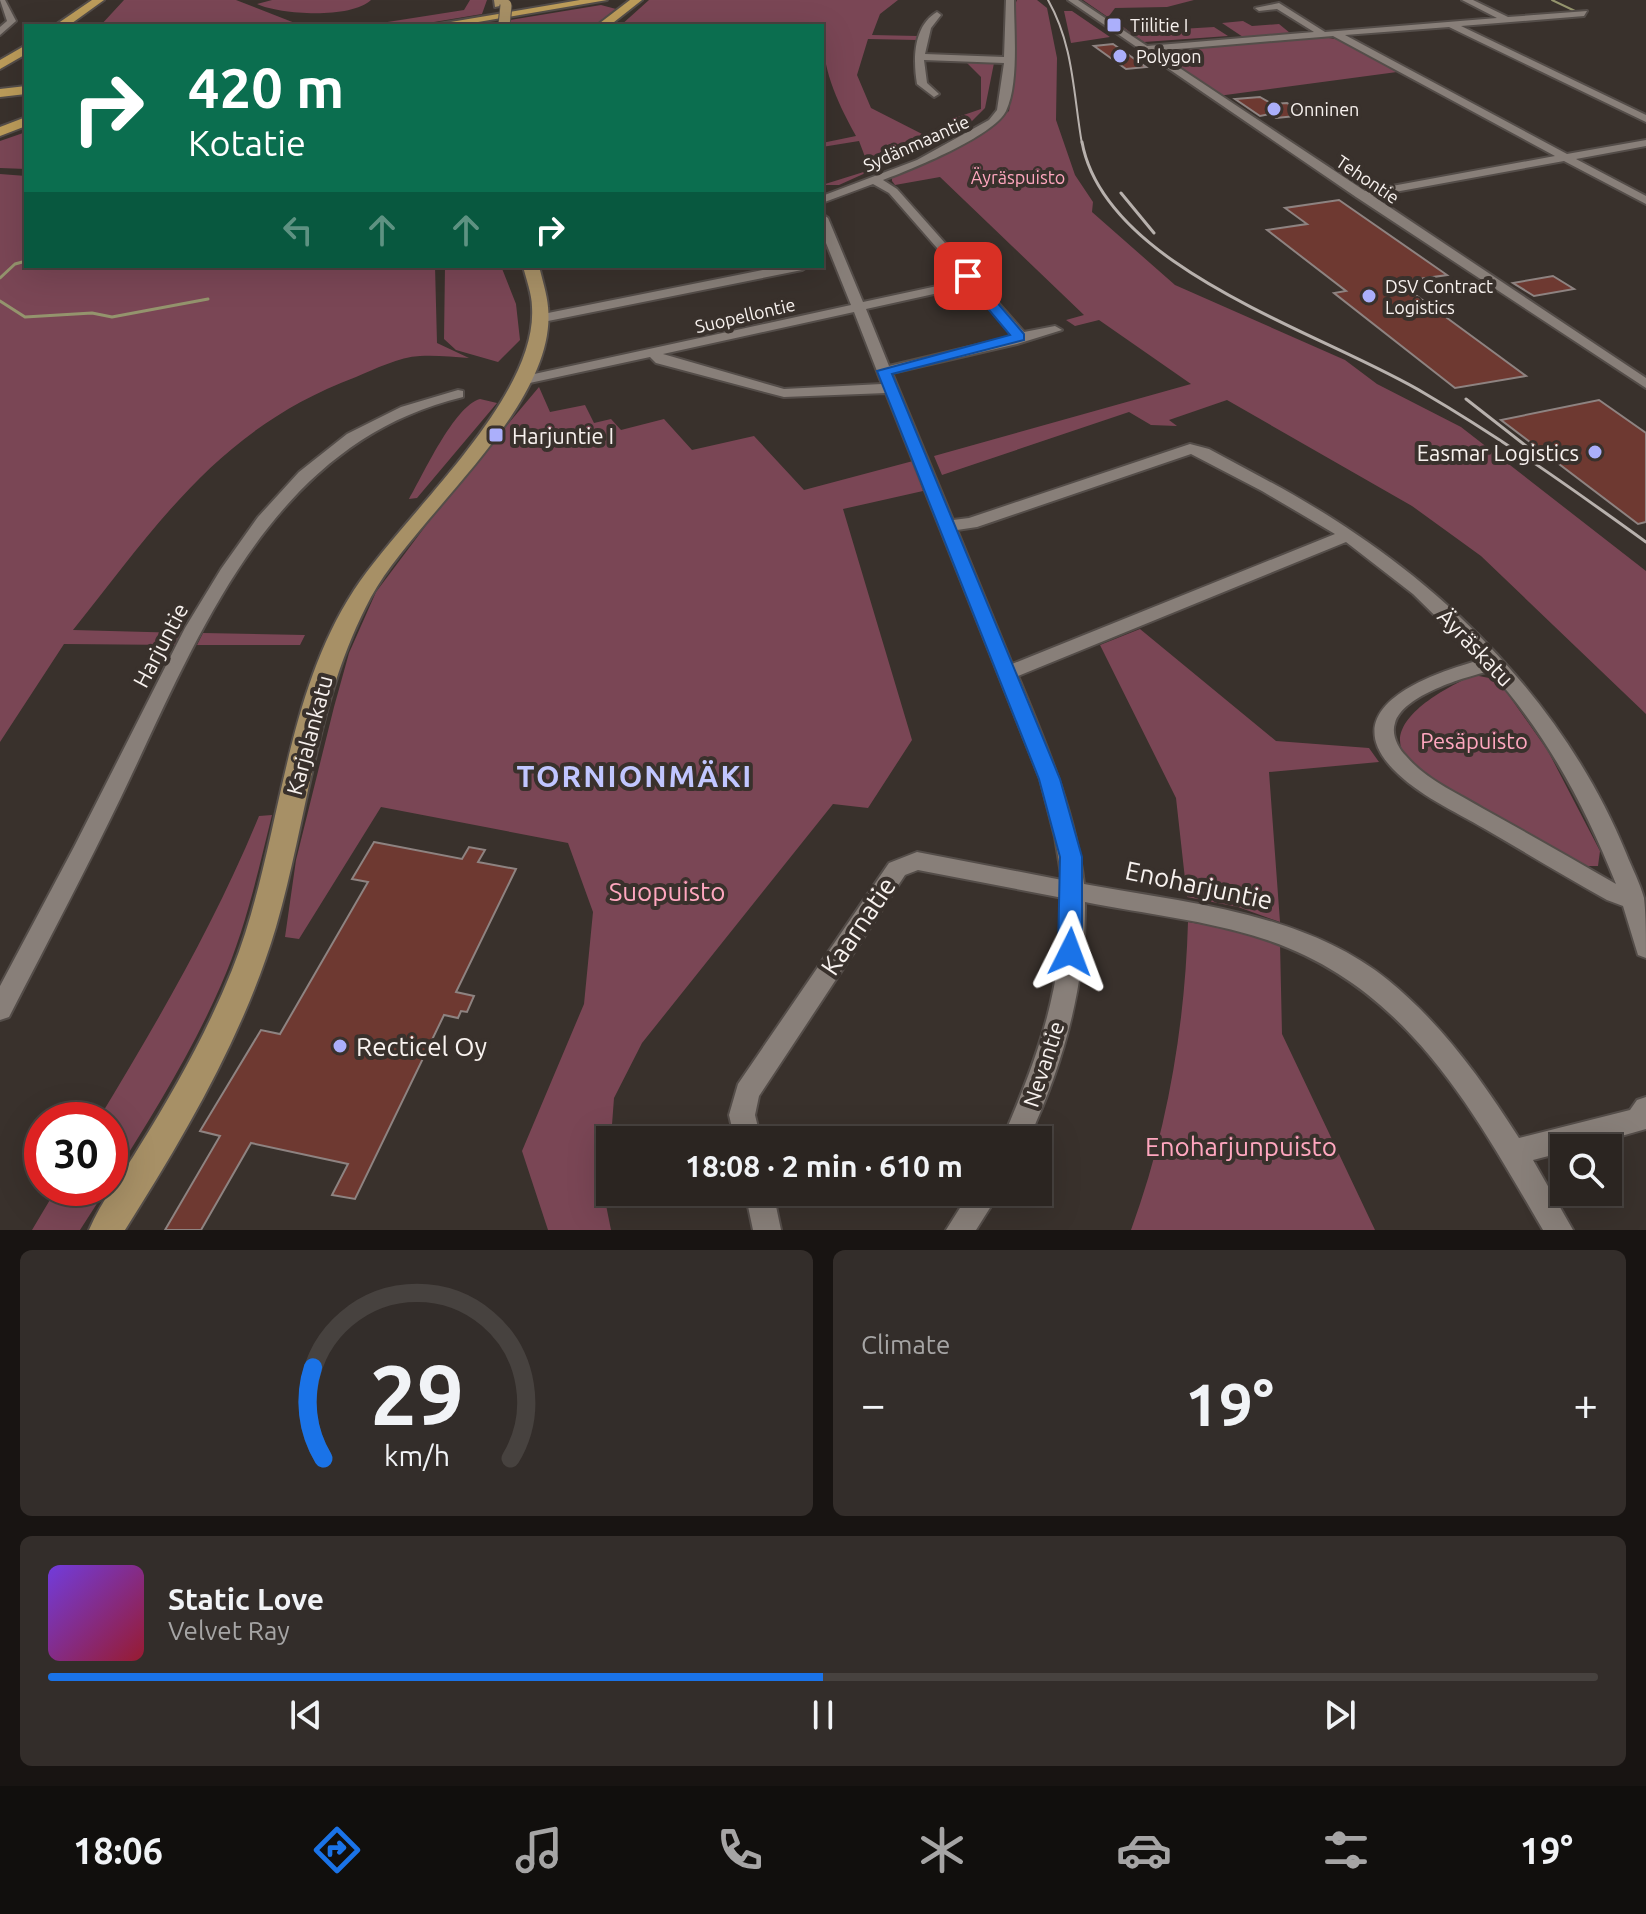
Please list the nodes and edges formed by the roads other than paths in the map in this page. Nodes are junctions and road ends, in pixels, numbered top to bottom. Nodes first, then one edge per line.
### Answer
1 (1, 0) edge
2 (99, 0) edge
3 (109, 0) edge
4 (637, 0) edge
5 (1010, 0) edge
6 (1072, 0) edge
7 (1466, 0) edge
8 (503, 2) edge
9 (591, 2) edge
10 (622, 6) edge
11 (1584, 13) dead end
12 (937, 15) dead end
13 (1507, 20) junction
14 (63, 24) edge
15 (86, 24) edge
16 (446, 24) edge
17 (466, 24) edge
18 (497, 24) edge
19 (504, 24) edge
20 (604, 24) edge
21 (1450, 24) junction
22 (0, 32) edge
23 (1330, 34) junction
24 (1302, 36) junction
25 (24, 48) edge
26 (1143, 49) junction
27 (920, 57) junction
28 (1009, 60) junction
29 (0, 63) edge
30 (24, 92) edge
31 (934, 94) dead end
32 (0, 95) edge
33 (1646, 119) edge
34 (23, 121) edge
35 (0, 132) edge
36 (1646, 143) edge
37 (1563, 158) junction
38 (874, 180) junction
39 (1360, 195) junction
40 (824, 199) edge
41 (1646, 201) edge
42 (824, 229) edge
43 (830, 261) edge
44 (532, 268) edge
45 (792, 268) edge
46 (973, 282) junction
47 (858, 307) junction
48 (543, 318) junction
49 (1055, 330) dead end
50 (1019, 337) junction
51 (655, 354) junction
52 (1642, 378) edge
53 (525, 380) junction
54 (887, 380) junction
55 (458, 394) dead end
56 (948, 526) junction
57 (1346, 536) junction
58 (1494, 663) junction
59 (1007, 673) junction
60 (1073, 889) junction
61 (1634, 900) junction
62 (1646, 948) edge
63 (0, 1009) edge
64 (1646, 1109) edge
65 (745, 1126) edge
66 (1021, 1126) edge
67 (1512, 1153) junction
68 (762, 1206) edge
69 (976, 1206) edge
70 (106, 1230) edge
71 (767, 1230) edge
72 (960, 1230) edge
73 (1559, 1230) edge

1 - 22 street
2 - 14 highway
3 - 15 highway
4 - 10 highway
5 - 28 street, Sydänmaantie
6 - 26 street, Tehontie
7 - 13 street
8 - 18 main road
8 - 19 main road, bridge
9 - 10 highway
9 - 16 highway
9 - 17 highway
10 - 20 highway
11 - 13 street
12 - 27 street
13 - 21 street
21 - 23 street
21 - 33 street
23 - 24 street
23 - 24 street
23 - 37 street
24 - 26 street
25 - 29 highway
26 - 39 street, Tehontie
27 - 28 street
27 - 31 street
28 - 38 street, Sydänmaantie
30 - 32 highway
34 - 35 highway
36 - 37 street
37 - 39 street
37 - 41 street
38 - 40 street, Sydänmaantie
38 - 46 street
39 - 52 street, Tehontie
42 - 43 street, Nevantie
43 - 47 street, Nevantie
44 - 48 main road, Karjalankatu
45 - 48 street
46 - 47 street, Suopellontie
46 - 50 street
47 - 51 street, Suopellontie
47 - 54 street, Nevantie
48 - 53 main road, Karjalankatu
49 - 50 street
50 - 54 street
51 - 53 street, Suopellontie
51 - 54 street
53 - 70 main road, Karjalankatu
54 - 56 street, Nevantie
55 - 63 street, Harjuntie
56 - 57 street, Äyräskatu
56 - 59 street, Nevantie
57 - 58 street, Äyräskatu
57 - 59 street
58 - 61 street, Äyräskatu
58 - 61 street
59 - 60 street, Nevantie
60 - 65 street, Kaarnatie
60 - 66 street, Nevantie
60 - 67 street, Enoharjuntie
61 - 62 street, Äyräskatu
64 - 67 street
67 - 73 street, Enoharjuntie
68 - 71 street
69 - 72 street

